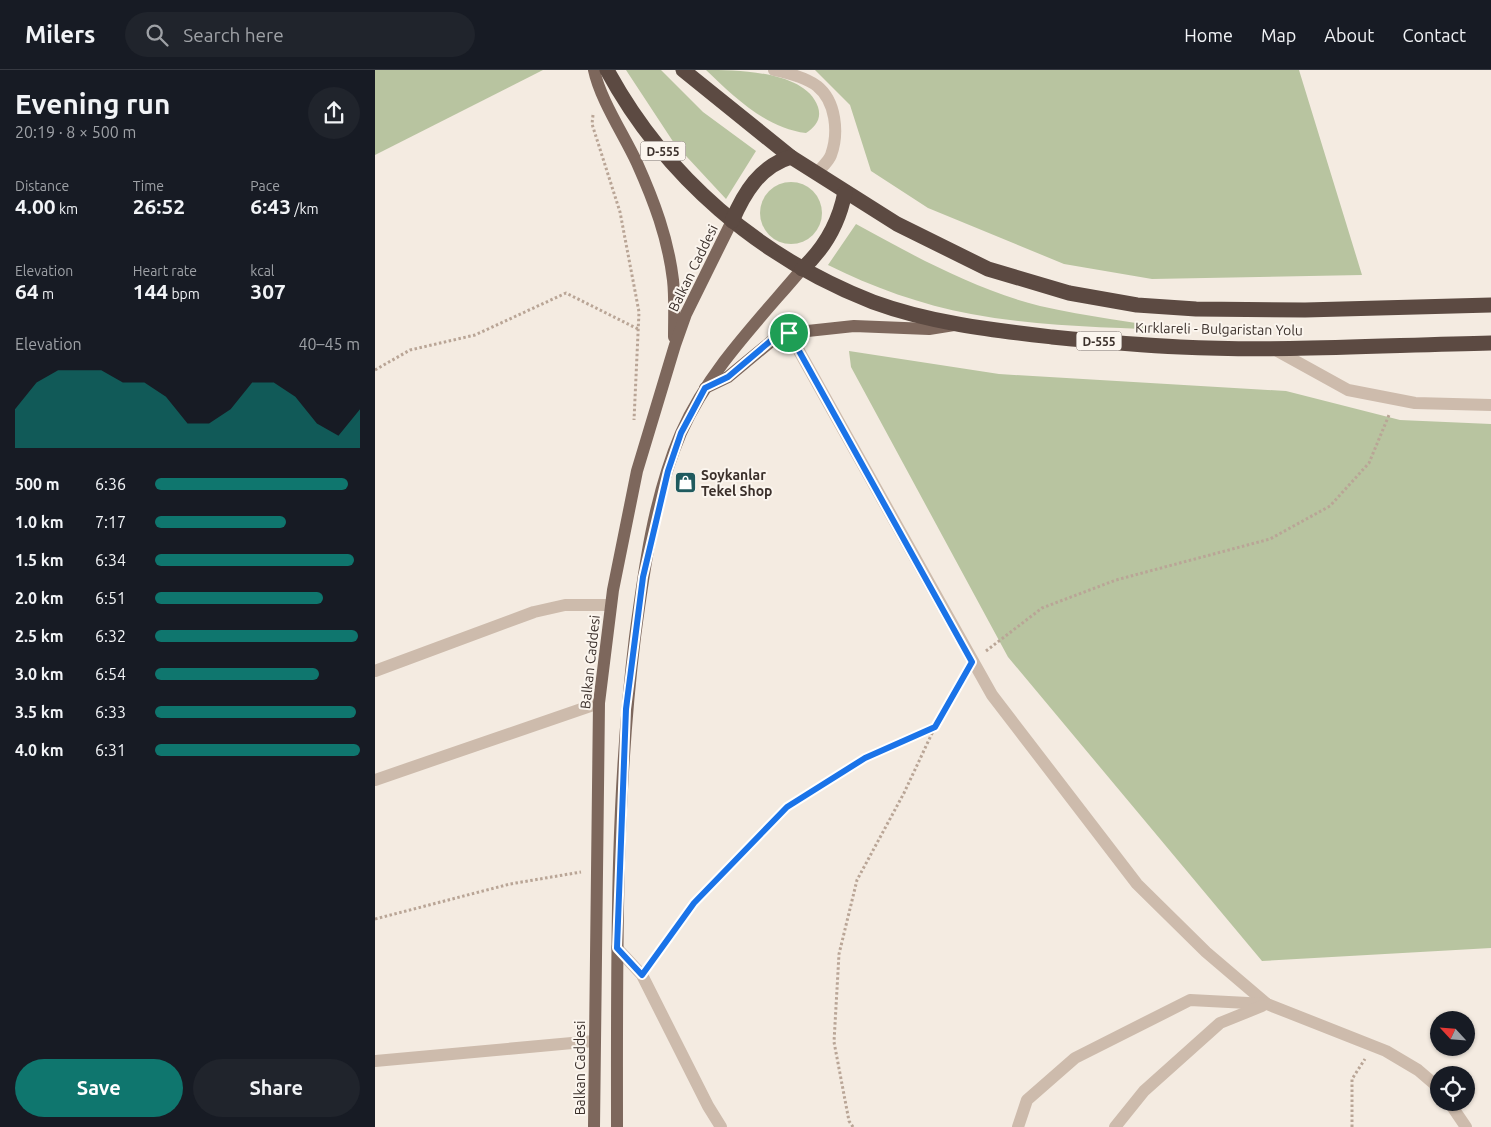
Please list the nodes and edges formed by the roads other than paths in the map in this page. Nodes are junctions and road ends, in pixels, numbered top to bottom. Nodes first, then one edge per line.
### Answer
1 (594, 70) edge
2 (607, 70) edge
3 (683, 70) edge
4 (774, 70) edge
5 (791, 157) junction
6 (817, 173) junction
7 (845, 192) junction
8 (732, 221) junction
9 (802, 269) junction
10 (1491, 305) edge
11 (961, 324) junction
12 (789, 333) junction
13 (1491, 343) edge
14 (675, 345) junction
15 (1272, 348) junction
16 (705, 388) junction
17 (1491, 405) edge
18 (611, 605) junction
19 (375, 671) edge
20 (599, 703) junction
21 (375, 780) edge
22 (617, 948) junction
23 (1267, 1004) junction
24 (594, 1041) junction
25 (375, 1061) edge
26 (1430, 1080) edge
27 (1455, 1111) edge
28 (594, 1127) edge
29 (617, 1127) edge
30 (721, 1127) edge
31 (1018, 1127) edge
32 (1115, 1127) edge
33 (1465, 1127) edge

1 - 14 main road
2 - 8 highway, D-555
3 - 5 highway, Kırklareli - Bulgaristan Yolu
4 - 6 street
5 - 6 highway, Kırklareli - Bulgaristan Yolu
5 - 8 highway
6 - 7 highway, Kırklareli - Bulgaristan Yolu
7 - 9 highway
7 - 10 highway, Kırklareli - Bulgaristan Yolu
8 - 9 highway, Kırklareli - Bulgaristan Yolu / D-555
8 - 14 main road, Balkan Caddesi
9 - 11 highway, Kırklareli - Bulgaristan Yolu / D-555
9 - 16 main road
11 - 12 main road
11 - 15 highway, Kırklareli - Bulgaristan Yolu / D-555
12 - 16 main road
12 - 23 street
13 - 15 highway, Kırklareli - Bulgaristan Yolu / D-555
14 - 18 main road, Balkan Caddesi
15 - 17 street
16 - 22 main road
18 - 19 street
18 - 20 main road, Balkan Caddesi
20 - 21 street
20 - 24 main road, Balkan Caddesi
22 - 29 main road
22 - 30 street
23 - 26 street
23 - 31 street
23 - 32 street
24 - 25 street
24 - 28 main road, Balkan Caddesi
27 - 33 street

